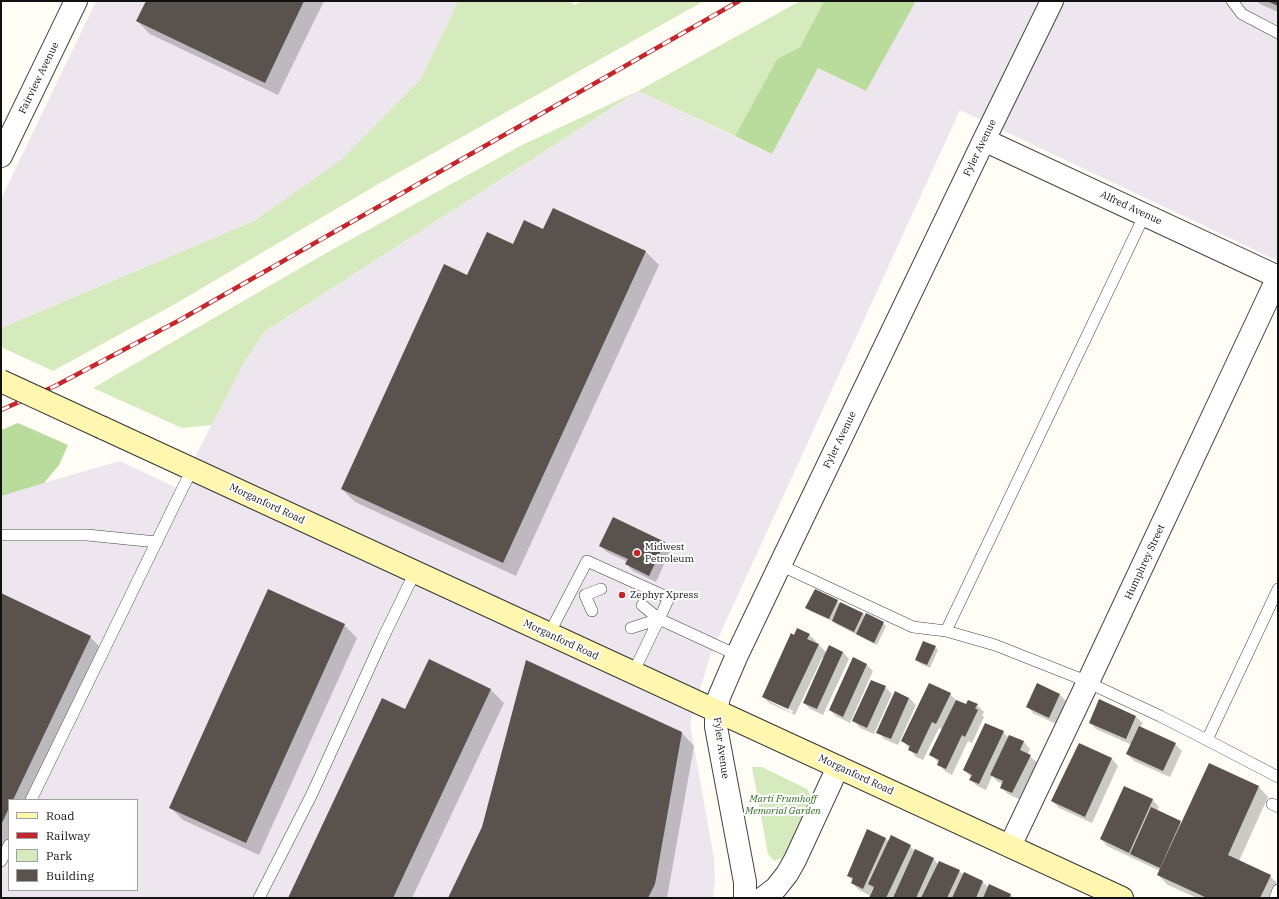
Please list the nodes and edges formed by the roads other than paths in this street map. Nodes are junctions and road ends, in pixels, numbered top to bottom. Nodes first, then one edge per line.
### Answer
1 (76, 1) edge
2 (1052, 1) edge
3 (1232, 1) edge
4 (1278, 33) edge
5 (984, 140) junction
6 (1, 156) edge
7 (1145, 214) junction
8 (1278, 277) edge
9 (1, 381) edge
10 (192, 469) junction
11 (1, 535) edge
12 (156, 542) junction
13 (780, 565) junction
14 (415, 572) junction
15 (573, 588) junction
16 (601, 589) dead end
17 (1278, 589) edge
18 (585, 595) junction
19 (642, 605) dead end
20 (592, 611) dead end
21 (659, 619) junction
22 (631, 628) dead end
23 (946, 631) junction
24 (549, 634) junction
25 (737, 655) junction
26 (633, 673) junction
27 (1088, 682) junction
28 (716, 711) junction
29 (1207, 740) junction
30 (838, 767) junction
31 (1278, 777) edge
32 (31, 799) edge
33 (1010, 846) junction
34 (8, 847) edge
35 (1, 861) edge
36 (1278, 890) edge
37 (259, 898) edge
38 (745, 898) edge
39 (763, 898) edge
40 (1122, 898) edge
41 (1275, 898) edge

1 - 6 street, Fairview Avenue
2 - 5 street, Fyler Avenue
3 - 4 lane
5 - 7 street, Alfred Avenue
5 - 13 street, Fyler Avenue
7 - 8 street, Alfred Avenue
7 - 23 lane
8 - 27 street, Humphrey Street
9 - 10 street, Morganford Road, bridge
10 - 12 lane
10 - 14 street, Morganford Road
11 - 12 lane
12 - 32 lane
13 - 23 lane
13 - 25 street, Fyler Avenue
14 - 24 street, Morganford Road
14 - 37 lane
15 - 18 lane
15 - 21 lane
15 - 24 lane
16 - 18 lane
17 - 29 lane
18 - 20 lane
19 - 21 lane
21 - 22 lane
21 - 25 lane
21 - 26 lane
23 - 27 lane
24 - 26 street, Morganford Road
25 - 28 street, Fyler Avenue
26 - 28 street, Morganford Road
27 - 29 lane
27 - 33 street, Humphrey Street
28 - 30 street, Morganford Road
28 - 38 street, Fyler Avenue
29 - 31 lane
30 - 33 street, Morganford Road
30 - 39 street
33 - 40 street, Morganford Road
34 - 35 lane
36 - 41 lane

